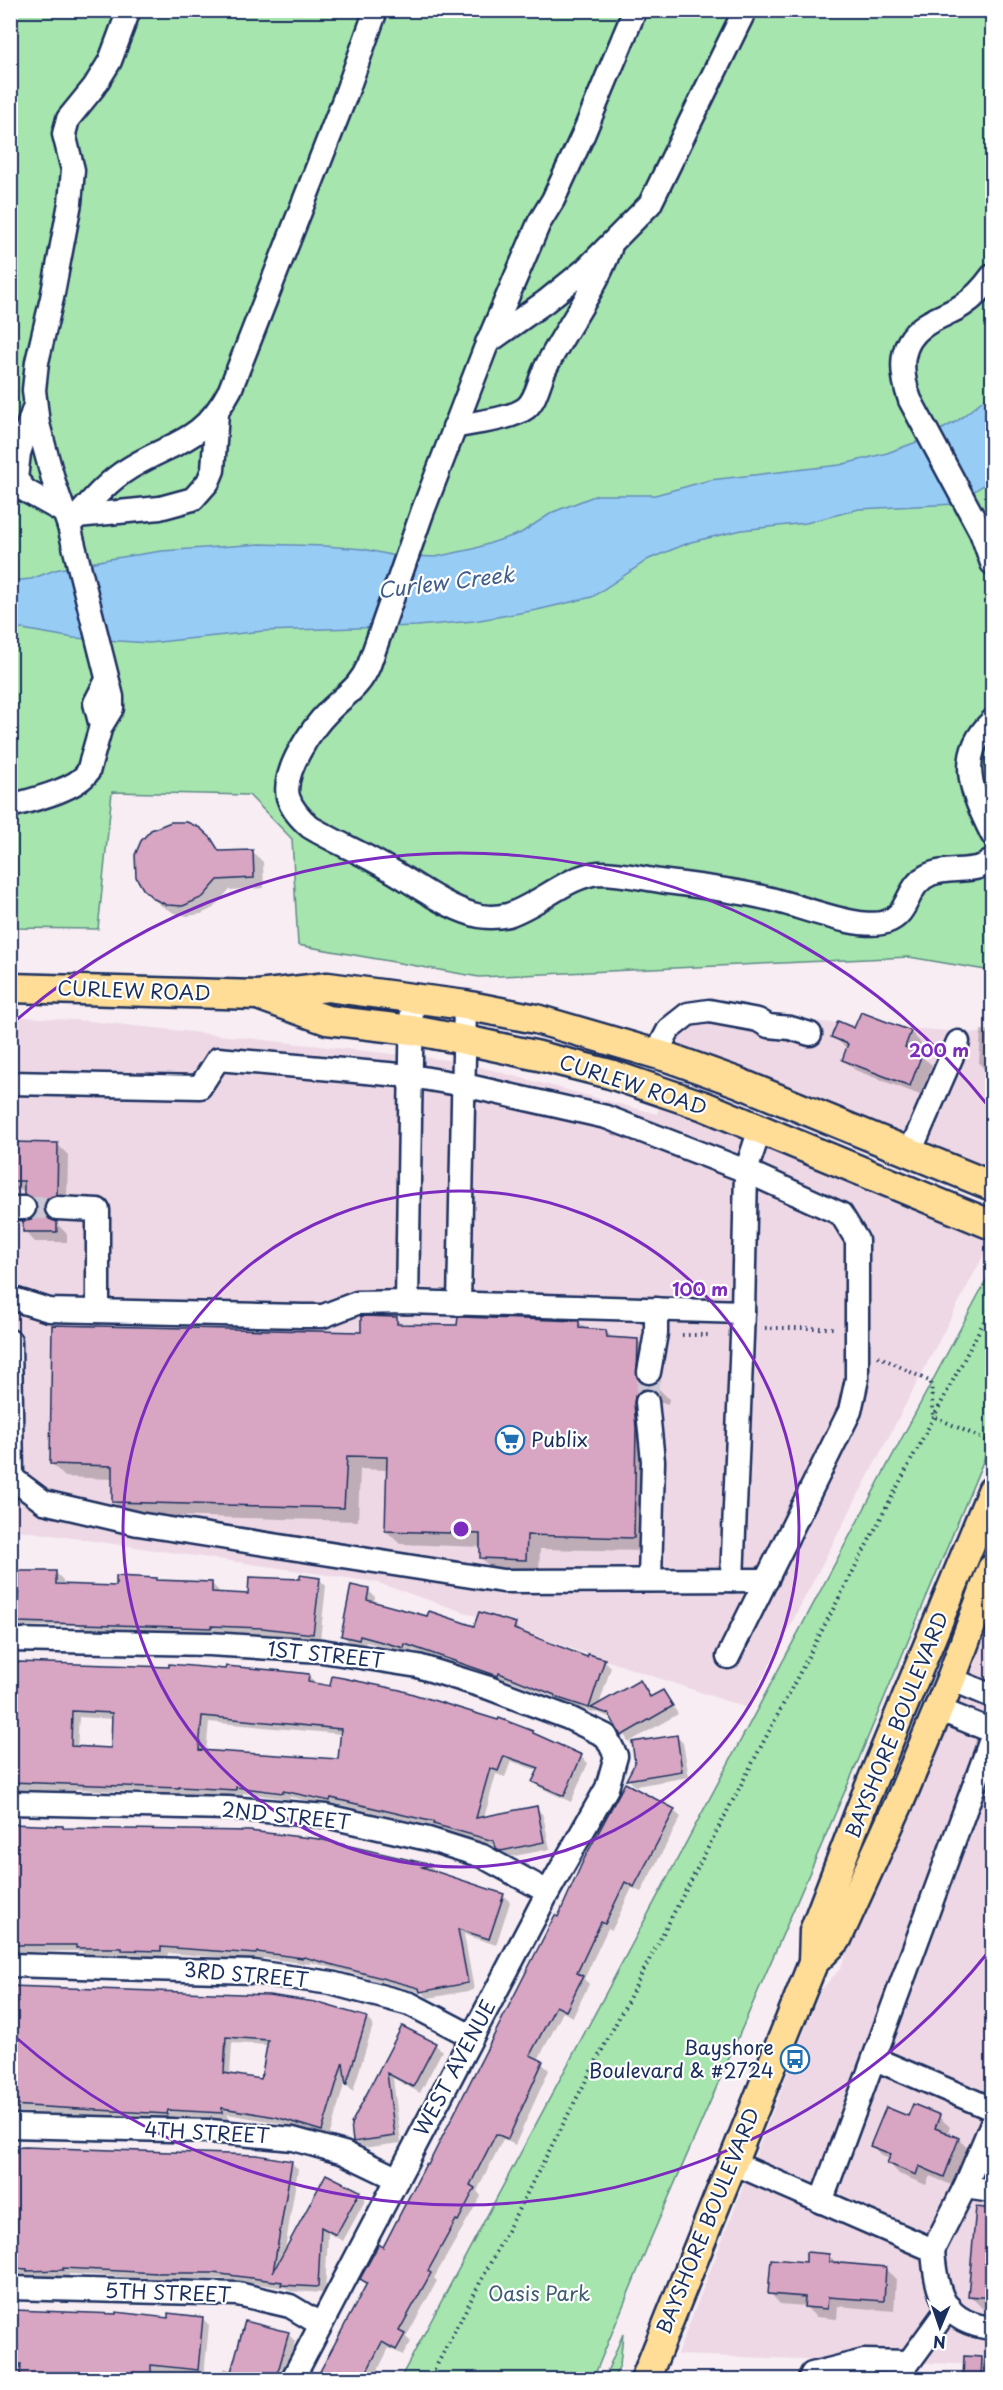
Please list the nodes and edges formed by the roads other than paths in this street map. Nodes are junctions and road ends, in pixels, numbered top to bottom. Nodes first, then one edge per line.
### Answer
1 (129, 10) edge
2 (376, 10) edge
3 (635, 10) edge
4 (745, 10) edge
5 (612, 245) junction
6 (993, 276) edge
7 (487, 343) junction
8 (35, 405) junction
9 (217, 413) junction
10 (454, 427) junction
11 (70, 522) junction
12 (993, 563) edge
13 (993, 721) edge
14 (10, 806) edge
15 (993, 834) edge
16 (993, 860) edge
17 (10, 988) edge
18 (258, 995) junction
19 (412, 996) junction
20 (465, 1005) junction
21 (412, 1030) junction
22 (810, 1034) dead end
23 (465, 1040) junction
24 (958, 1042) dead end
25 (656, 1054) junction
26 (610, 1074) junction
27 (411, 1076) junction
28 (10, 1083) edge
29 (464, 1085) junction
30 (760, 1129) junction
31 (910, 1152) junction
32 (746, 1171) junction
33 (993, 1186) edge
34 (993, 1207) edge
35 (57, 1208) tunnel mouth
36 (993, 1225) edge
37 (10, 1298) edge
38 (407, 1302) junction
39 (459, 1304) junction
40 (656, 1310) junction
41 (98, 1311) junction
42 (743, 1320) junction
43 (10, 1341) edge
44 (649, 1372) tunnel mouth
45 (647, 1402) tunnel mouth
46 (993, 1491) edge
47 (993, 1569) edge
48 (650, 1580) junction
49 (732, 1580) junction
50 (767, 1580) junction
51 (10, 1640) edge
52 (728, 1657) dead end
53 (951, 1679) junction
54 (993, 1696) edge
55 (938, 1709) junction
56 (993, 1731) edge
57 (993, 1737) edge
58 (616, 1756) joint
59 (10, 1803) edge
60 (548, 1892) junction
61 (813, 1963) junction
62 (10, 1965) edge
63 (471, 2036) junction
64 (875, 2059) junction
65 (993, 2109) edge
66 (993, 2124) edge
67 (10, 2126) edge
68 (731, 2162) junction
69 (396, 2178) junction
70 (965, 2187) junction
71 (993, 2191) edge
72 (821, 2202) junction
73 (933, 2250) junction
74 (10, 2288) edge
75 (949, 2307) junction
76 (320, 2324) junction
77 (993, 2328) edge
78 (292, 2379) edge
79 (645, 2379) edge
80 (809, 2379) edge

1 - 8 street
2 - 9 street
3 - 7 street
4 - 5 street
5 - 7 street
5 - 10 street
6 - 12 street
7 - 10 street
8 - 11 street
8 - 11 street
9 - 11 street
9 - 11 street
10 - 16 street
11 - 14 street
13 - 15 street
17 - 18 main road, CURLEW ROAD
18 - 19 main road, CURLEW ROAD
18 - 21 main road, CURLEW ROAD
19 - 20 main road, CURLEW ROAD
19 - 21 street
20 - 23 street
20 - 25 main road, CURLEW ROAD
21 - 23 main road, CURLEW ROAD
21 - 27 street
22 - 25 street
23 - 26 main road, CURLEW ROAD
23 - 29 street
24 - 31 street
25 - 31 main road, CURLEW ROAD
26 - 30 main road, CURLEW ROAD
26 - 34 main road
27 - 28 street
27 - 29 street
27 - 38 street
29 - 32 street
29 - 39 street
30 - 32 street
30 - 36 main road, CURLEW ROAD
31 - 33 main road, CURLEW ROAD
32 - 42 street
32 - 50 street
35 - 41 street
37 - 41 street
38 - 39 street
38 - 41 street
39 - 40 street
40 - 42 street
40 - 44 street
42 - 49 street
43 - 48 street
45 - 48 street
46 - 61 main road, BAYSHORE BOULEVARD
47 - 53 main road, BAYSHORE BOULEVARD
48 - 49 street
49 - 50 street
50 - 52 street
51 - 58 street, 1ST STREET
53 - 54 street
53 - 55 main road, BAYSHORE BOULEVARD
55 - 56 street
55 - 61 main road, BAYSHORE BOULEVARD
57 - 64 street
58 - 60 street, WEST AVENUE
59 - 60 street, 2ND STREET
60 - 63 street, WEST AVENUE
61 - 68 main road, BAYSHORE BOULEVARD
62 - 63 street, 3RD STREET
63 - 69 street, WEST AVENUE
64 - 65 street
64 - 72 street
66 - 70 street
67 - 69 street, 4TH STREET
68 - 72 street
68 - 79 main road, BAYSHORE BOULEVARD
69 - 76 street, WEST AVENUE
70 - 71 street
70 - 73 street
72 - 73 street
73 - 75 street
74 - 76 street, 5TH STREET
75 - 77 street
75 - 80 street
76 - 78 street, WEST AVENUE

